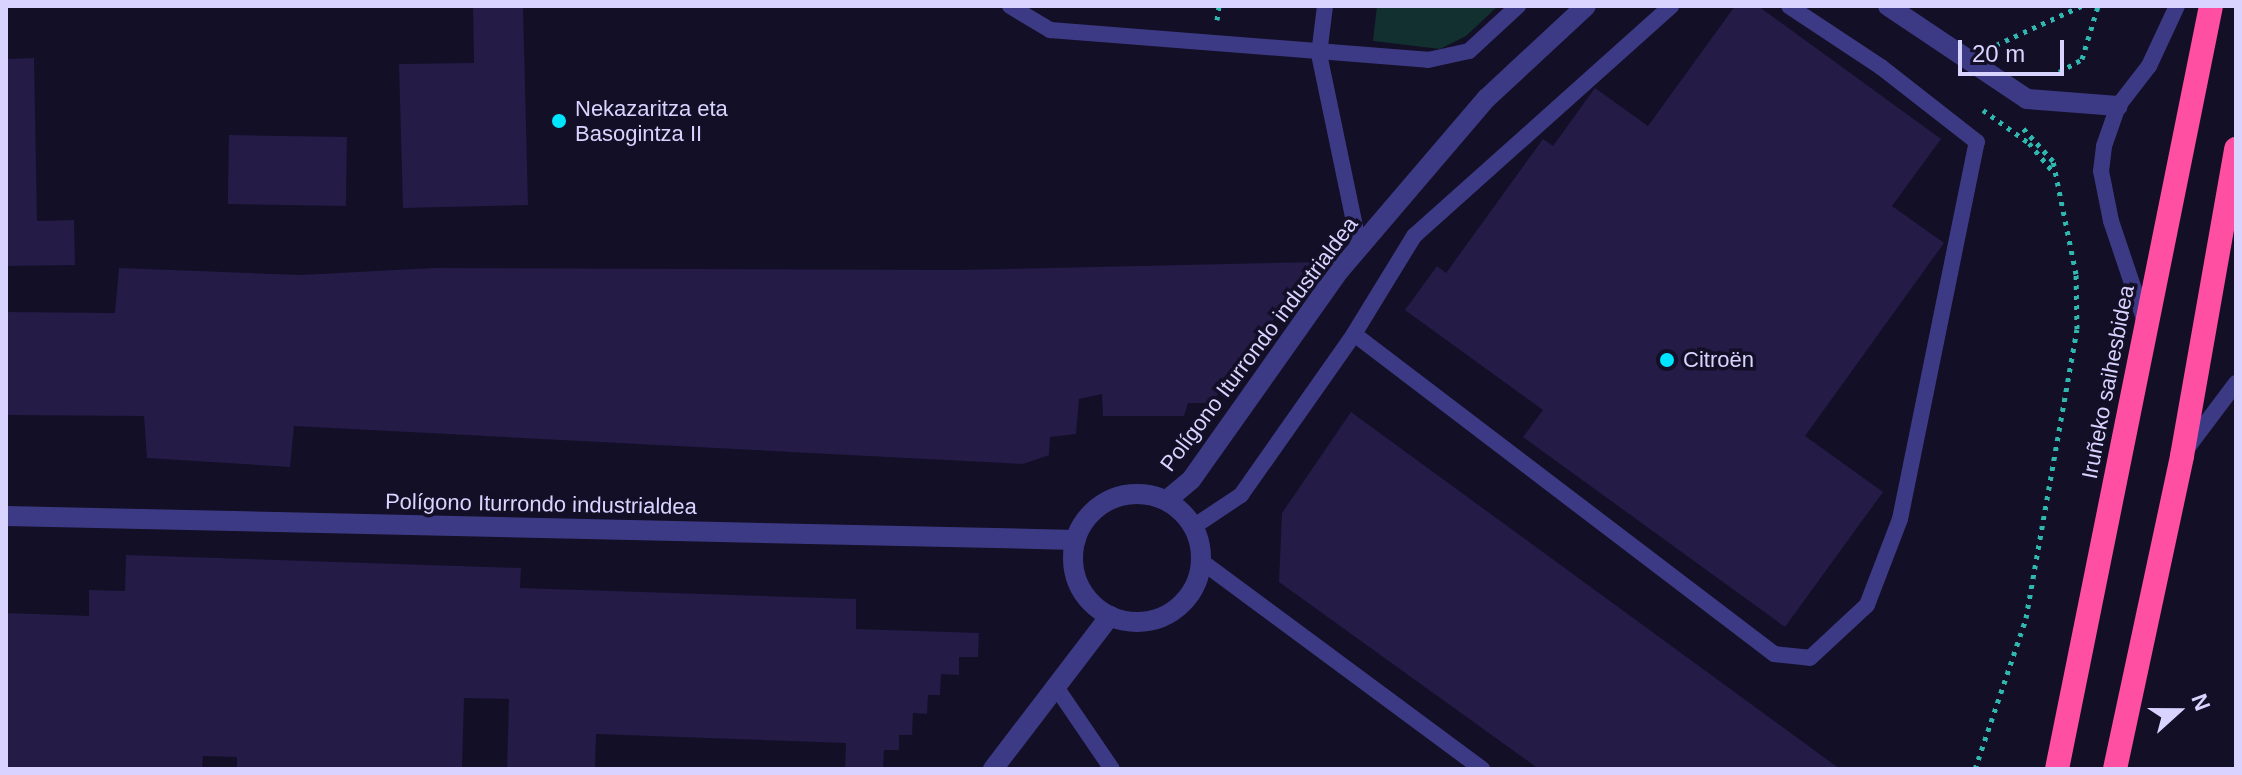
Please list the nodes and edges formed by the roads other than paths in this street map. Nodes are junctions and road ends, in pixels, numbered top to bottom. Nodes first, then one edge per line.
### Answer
1 (1010, 6) edge
2 (1325, 6) edge
3 (1518, 6) edge
4 (1586, 6) edge
5 (1671, 6) edge
6 (1789, 6) edge
7 (1888, 6) edge
8 (2177, 6) edge
9 (2211, 6) edge
10 (1319, 54) junction
11 (2118, 106) junction
12 (2236, 149) edge
13 (1359, 246) junction
14 (2146, 326) junction
15 (1354, 334) junction
16 (2236, 383) edge
17 (2182, 456) junction
18 (1167, 500) junction
19 (6, 516) edge
20 (1193, 527) junction
21 (1076, 540) junction
22 (1201, 561) junction
23 (1110, 616) junction
24 (1056, 687) junction
25 (993, 769) edge
26 (1112, 769) edge
27 (1482, 769) edge
28 (2057, 769) edge
29 (2115, 769) edge

1 - 10 lane
2 - 10 lane
3 - 10 lane
4 - 13 street, Polígono Iturrondo industrialdea
5 - 15 lane
6 - 15 lane
7 - 11 street
8 - 11 lane
9 - 14 highway, Iruñeko saihesbidea
10 - 13 lane
11 - 14 lane
12 - 17 highway
13 - 18 street, Polígono Iturrondo industrialdea
14 - 28 highway, Iruñeko saihesbidea
15 - 20 lane
16 - 17 lane
17 - 29 highway
18 - 20 street
18 - 21 street
19 - 21 street, Polígono Iturrondo industrialdea
20 - 22 street
21 - 23 street
22 - 23 street
22 - 27 lane
23 - 24 street
24 - 25 street
24 - 26 lane

